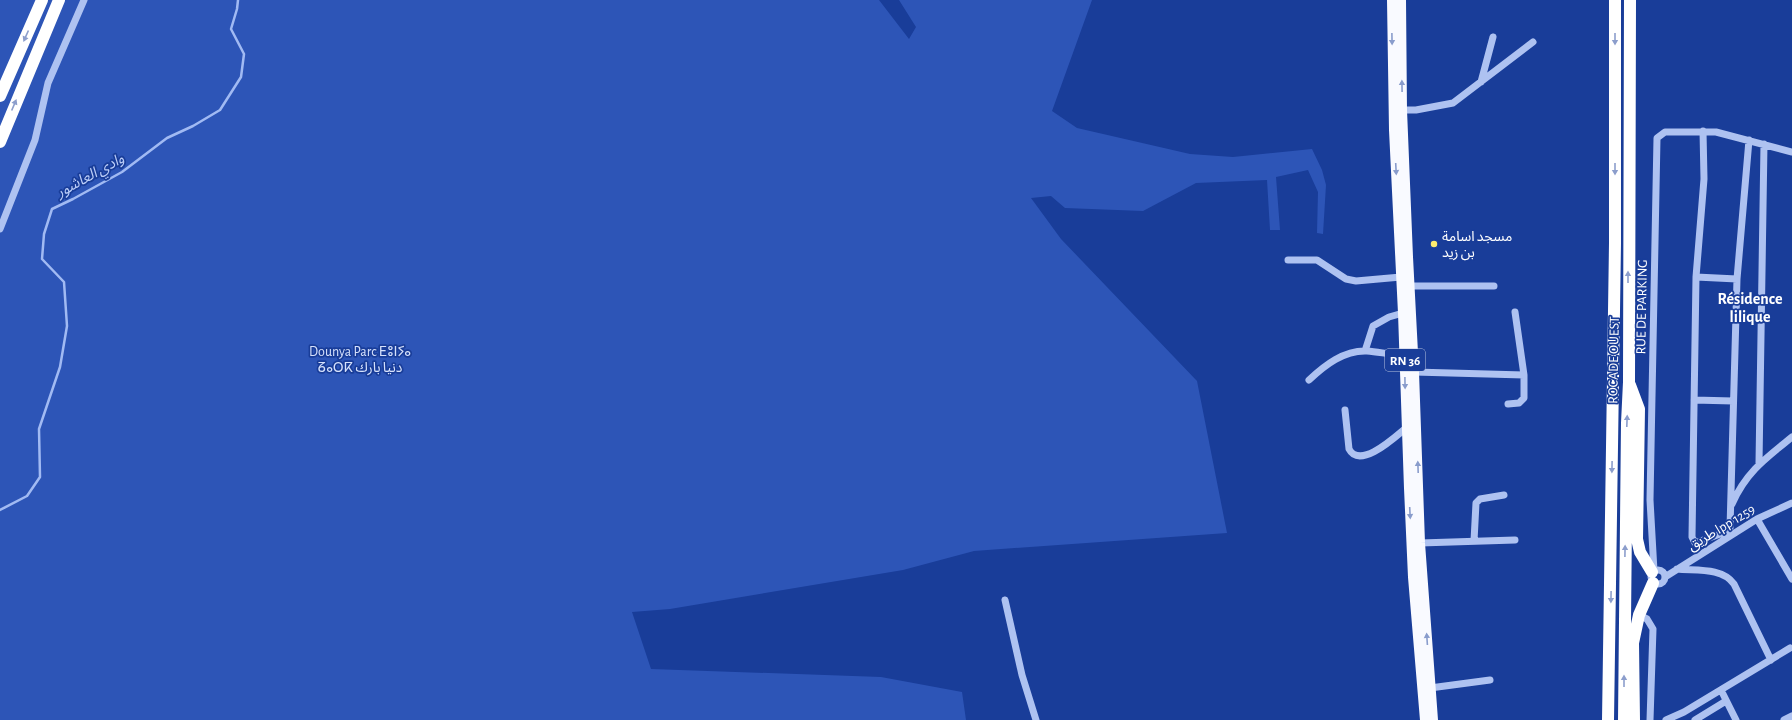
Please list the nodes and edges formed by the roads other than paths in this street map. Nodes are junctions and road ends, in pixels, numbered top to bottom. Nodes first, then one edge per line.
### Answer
1 (42, 0) edge
2 (59, 0) edge
3 (84, 0) edge
4 (1392, 0) edge
5 (1401, 0) edge
6 (1615, 0) edge
7 (1630, 0) edge
8 (1493, 37) dead end
9 (1533, 42) dead end
10 (1481, 82) junction
11 (0, 96) edge
12 (1402, 110) junction
13 (1703, 131) junction
14 (1749, 140) junction
15 (0, 142) edge
16 (1764, 144) junction
17 (1792, 152) edge
18 (0, 229) edge
19 (1404, 257) junction
20 (1288, 260) dead end
21 (1401, 277) junction
22 (1696, 277) junction
23 (1737, 279) junction
24 (1409, 286) junction
25 (1494, 286) dead end
26 (1516, 312) dead end
27 (1404, 313) junction
28 (1365, 351) junction
29 (1405, 355) junction
30 (1414, 372) junction
31 (1524, 375) junction
32 (1309, 380) dead end
33 (1629, 382) junction
34 (1694, 400) junction
35 (1733, 401) junction
36 (1508, 404) dead end
37 (1345, 410) dead end
38 (1406, 428) junction
39 (1792, 437) edge
40 (1759, 463) junction
41 (1504, 495) dead end
42 (1792, 503) edge
43 (1730, 508) junction
44 (1757, 519) junction
45 (1515, 540) dead end
46 (1474, 541) junction
47 (1420, 543) junction
48 (1676, 569) junction
49 (1653, 575) junction
50 (1665, 577) junction
51 (1792, 579) edge
52 (1005, 600) dead end
53 (1639, 615) junction
54 (1790, 648) dead end
55 (1771, 660) junction
56 (1490, 680) dead end
57 (1430, 688) junction
58 (1721, 690) junction
59 (1726, 701) junction
60 (1792, 716) edge
61 (1036, 720) edge
62 (1425, 720) edge
63 (1433, 720) edge
64 (1608, 720) edge
65 (1624, 720) edge
66 (1634, 720) edge
67 (1650, 720) edge
68 (1669, 720) edge
69 (1695, 720) edge
70 (1736, 720) edge
71 (1784, 720) edge

1 -> 11 highway
15 -> 2 highway
3 - 18 street
4 -> 19 main road, RN 36
12 -> 5 main road, RN 36
6 -> 64 highway, ROCADE OUEST
33 -> 7 highway, ROCADE OUEST
8 - 10 street
9 - 10 street
10 - 12 street
12 - 19 main road, RN 36
13 - 14 street, RUE DE PARKING
13 - 22 street
13 - 49 street, RUE DE PARKING
14 - 16 street, RUE DE PARKING
14 - 23 street
16 - 17 street, RUE DE PARKING
16 - 40 street
19 - 21 main road, RN 36
19 - 24 main road, RN 36
20 - 21 street
21 - 27 main road, RN 36
22 - 23 street
22 - 34 street
23 - 35 street
24 - 25 street
24 - 30 main road, RN 36
26 - 31 street
27 - 28 street
27 - 29 main road, RN 36
28 - 29 street
28 - 32 street
29 -> 38 main road, RN 36
30 - 31 street
47 -> 30 main road, RN 36
31 - 36 street
33 - 49 highway
65 -> 33 highway, ROCADE OUEST
34 - 35 street
34 - 43 street
35 - 43 street
37 - 38 street
38 -> 62 main road, RN 36
39 - 40 street
40 - 43 street
41 - 46 street
42 - 44 street, طريق lpp 1259
44 - 48 street, طريق lpp 1259
44 - 51 street
45 - 46 street
46 - 47 street
57 -> 47 main road, RN 36
48 - 50 street, طريق lpp 1259
48 - 55 street
49 - 50 street
49 - 50 street, طريق lpp 1259
49 - 53 highway
52 - 61 street
53 - 66 highway
53 - 67 street
54 - 55 street
55 - 58 street
56 - 57 street
57 - 63 main road, RN 36
58 - 59 street
58 - 68 street
59 - 69 street
59 - 70 street
60 - 71 street

